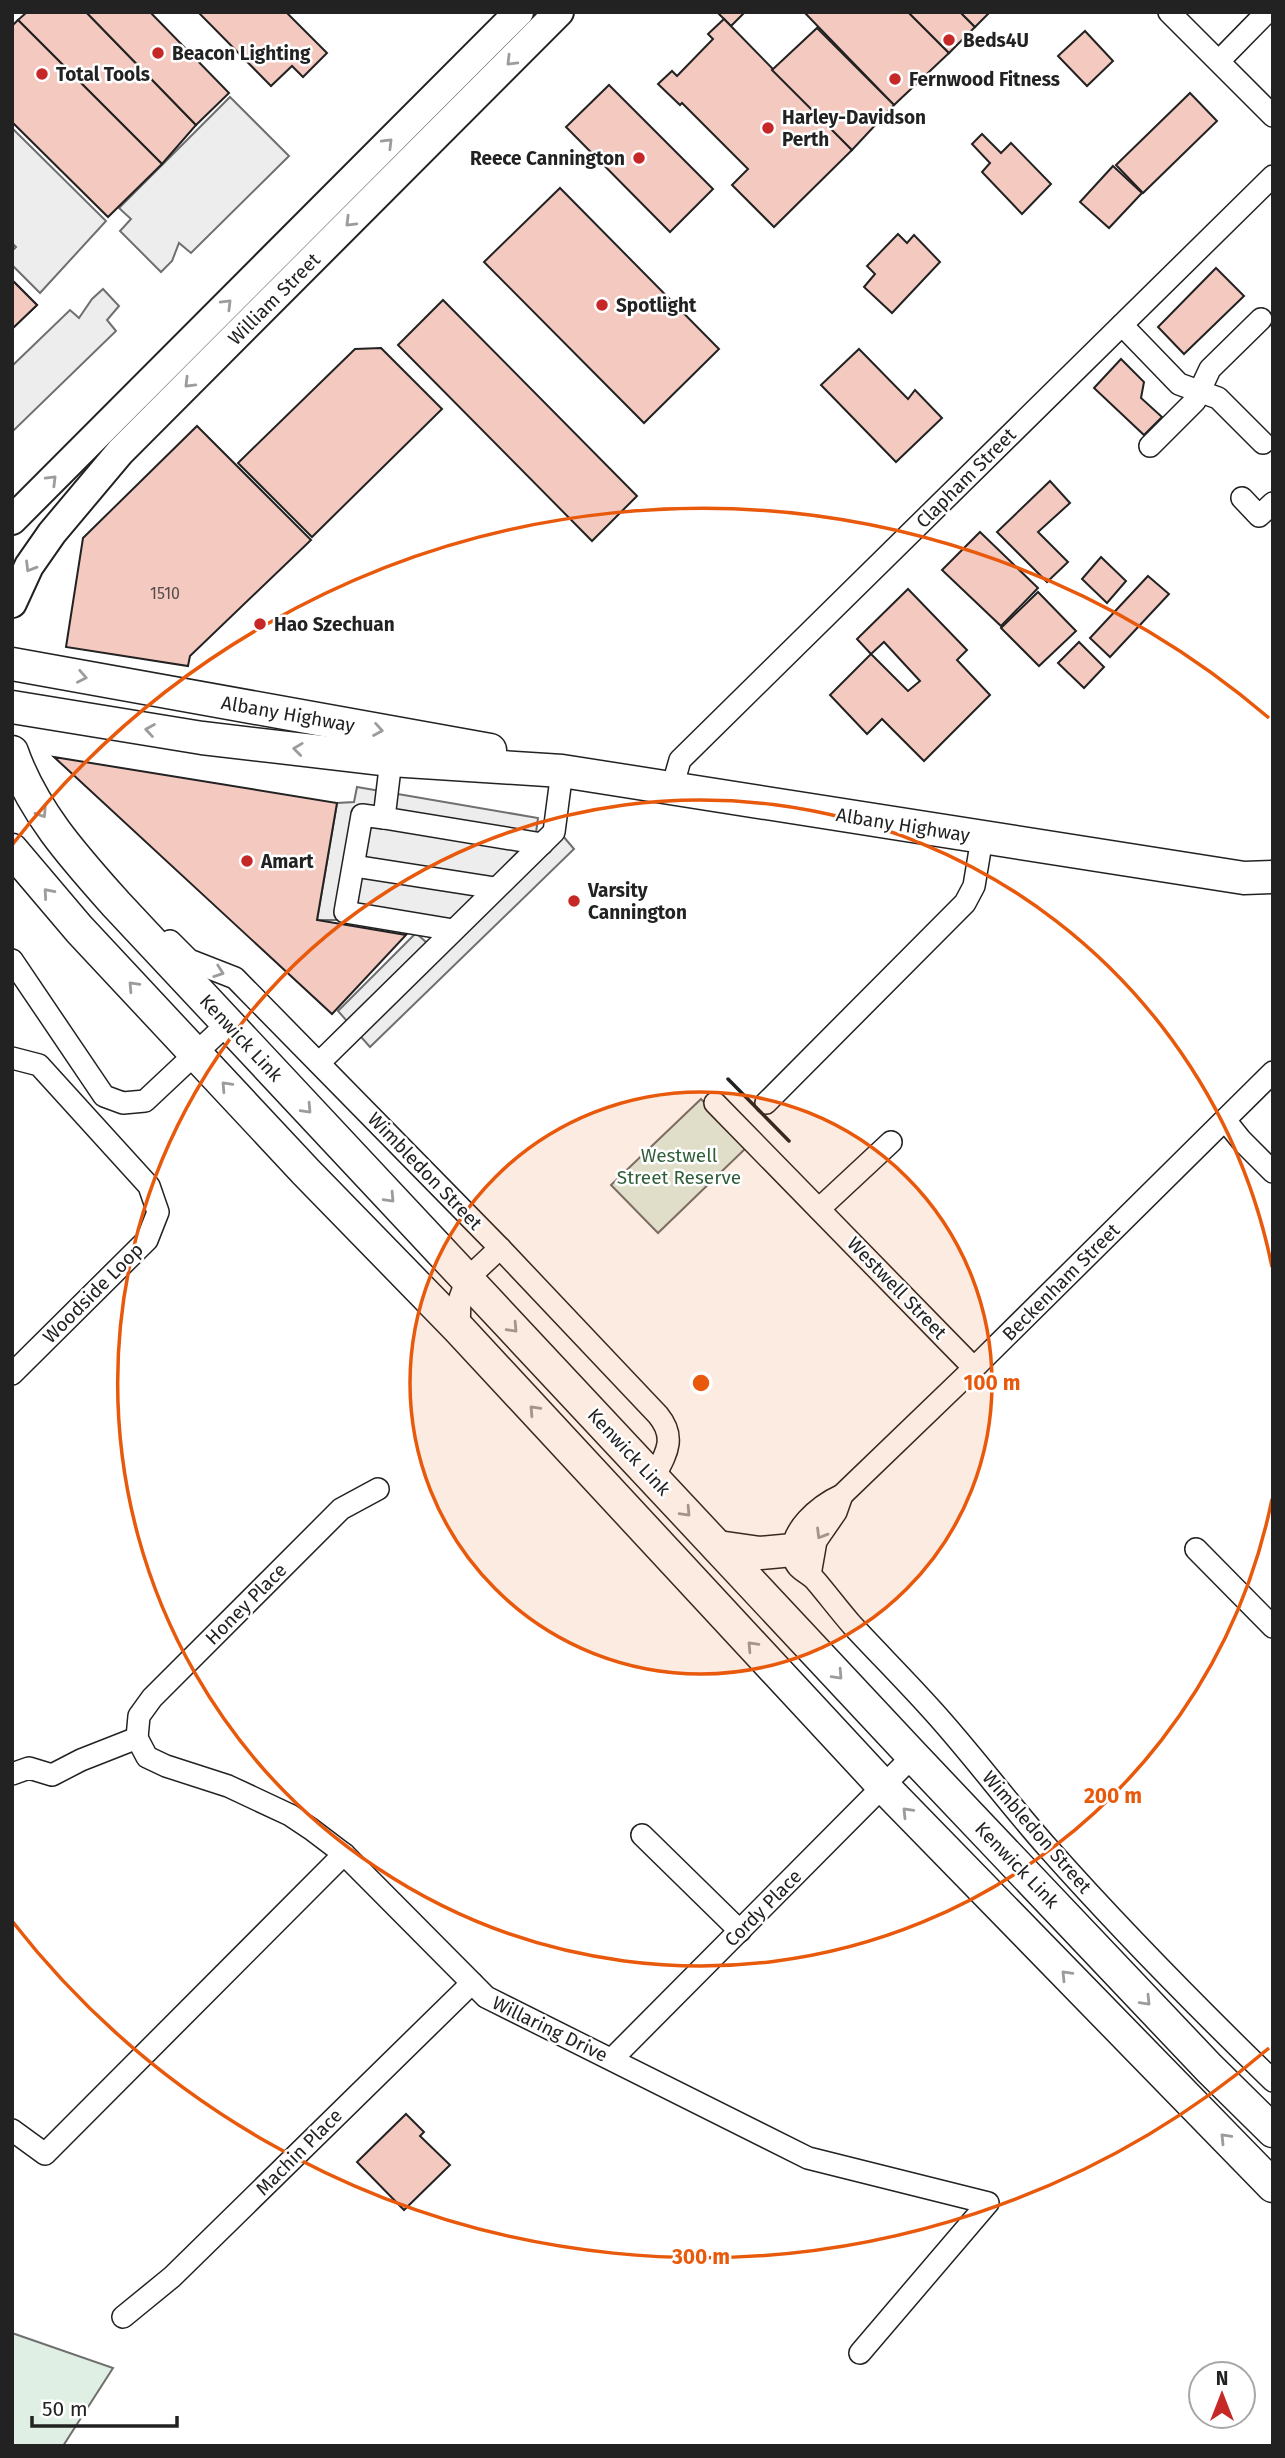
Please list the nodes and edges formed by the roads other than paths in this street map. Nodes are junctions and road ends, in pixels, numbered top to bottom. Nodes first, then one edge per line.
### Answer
1 (519, 12) edge
2 (559, 12) edge
3 (1170, 12) edge
4 (1267, 12) edge
5 (1219, 61) junction
6 (1273, 116) edge
7 (1273, 176) edge
8 (1261, 319) dead end
9 (1122, 325) junction
10 (1199, 391) junction
11 (1263, 443) dead end
12 (1150, 446) dead end
13 (1242, 498) dead end
14 (1273, 503) edge
15 (12, 520) edge
16 (12, 603) edge
17 (12, 664) edge
18 (12, 707) edge
19 (12, 752) edge
20 (391, 760) junction
21 (562, 771) junction
22 (672, 788) junction
23 (384, 818) junction
24 (982, 838) junction
25 (542, 844) junction
26 (14, 853) edge
27 (354, 866) junction
28 (1263, 882) edge
29 (495, 888) junction
30 (122, 910) junction
31 (453, 930) junction
32 (12, 960) edge
33 (227, 1024) junction
34 (196, 1055) junction
35 (12, 1058) edge
36 (319, 1063) junction
37 (1273, 1072) edge
38 (715, 1103) dead end
39 (766, 1103) dead end
40 (1226, 1119) junction
41 (891, 1142) dead end
42 (1273, 1172) edge
43 (819, 1209) junction
44 (500, 1248) junction
45 (467, 1279) junction
46 (459, 1329) junction
47 (974, 1368) junction
48 (12, 1374) edge
49 (654, 1477) junction
50 (378, 1489) dead end
51 (842, 1495) junction
52 (718, 1547) junction
53 (1196, 1549) dead end
54 (801, 1563) junction
55 (1273, 1627) edge
56 (137, 1738) junction
57 (913, 1756) junction
58 (12, 1773) edge
59 (884, 1787) junction
60 (642, 1835) dead end
61 (344, 1854) junction
62 (740, 1931) junction
63 (472, 1983) junction
64 (612, 2059) junction
65 (1273, 2081) edge
66 (12, 2130) edge
67 (1273, 2131) edge
68 (1273, 2186) edge
69 (123, 2317) dead end
70 (860, 2353) dead end

15 -> 1 main road, William Street
2 -> 16 main road, William Street
3 - 5 street
4 - 5 street
5 - 6 street
7 - 9 street, Clapham Street
8 - 10 street
9 - 10 street
9 - 22 street, Clapham Street
10 - 11 street
10 - 12 street
13 - 14 street
17 -> 21 highway, Albany Highway
20 -> 18 highway, Albany Highway
19 -> 30 highway, Kenwick Link
20 - 21 highway, Albany Highway
20 - 23 street
21 - 22 highway, Albany Highway
21 - 25 street
22 - 24 highway, Albany Highway
23 - 25 street
23 - 27 street
24 - 28 highway, Albany Highway
24 - 39 street
25 - 29 street
34 -> 26 highway
27 - 29 street
27 - 31 street
29 - 31 street
30 - 33 highway, Kenwick Link
30 -> 36 street, Wimbledon Street
31 - 36 street
32 - 34 street
33 - 34 street
33 -> 45 highway, Kenwick Link
46 -> 34 highway
35 - 48 street, Woodside Loop
36 - 44 street, Wimbledon Street
37 - 40 street, Beckenham Street
38 - 43 street, Westwell Street
40 - 42 street
40 - 47 street, Beckenham Street
41 - 43 street
43 - 47 street, Westwell Street
44 - 45 street
44 - 49 street, Wimbledon Street
45 - 46 street
45 -> 49 highway, Kenwick Link
59 -> 46 highway
47 - 51 street, Beckenham Street
49 -> 52 highway, Kenwick Link
50 - 56 street, Honey Place
51 -> 54 street
51 - 54 street, Beckenham Street
52 - 54 highway
52 -> 57 highway, Kenwick Link
53 - 55 street
54 - 65 street, Wimbledon Street
56 - 58 street
56 - 61 street, Willaring Drive
57 - 59 street, Cordy Place
57 -> 67 highway, Kenwick Link
59 - 62 street, Cordy Place
68 -> 59 highway
60 - 62 street
61 - 63 street, Willaring Drive
61 - 66 street
62 - 64 street, Cordy Place
63 - 64 street, Willaring Drive
63 - 69 street, Machin Place
64 - 70 street, Willaring Drive

